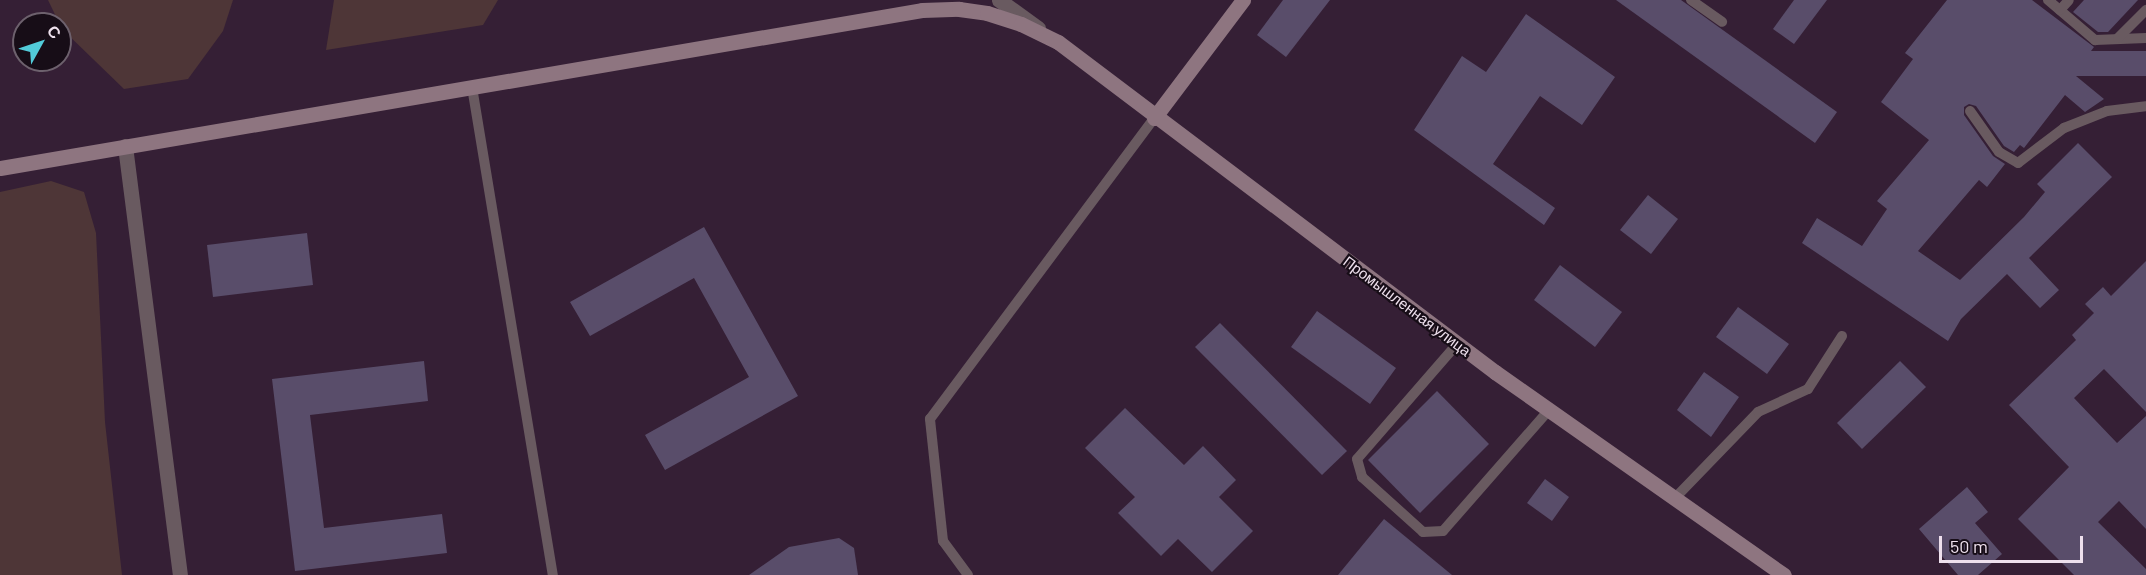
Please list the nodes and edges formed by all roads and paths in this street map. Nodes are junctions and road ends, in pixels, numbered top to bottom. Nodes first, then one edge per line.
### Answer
1 (941, 0) edge
2 (999, 0) edge
3 (1243, 0) edge
4 (1691, 0) edge
5 (2048, 0) edge
6 (2069, 0) edge
7 (922, 10) junction
8 (2060, 10) junction
9 (2146, 10) edge
10 (1722, 22) dead end
11 (2118, 38) junction
12 (2146, 38) edge
13 (1058, 42) junction
14 (472, 87) junction
15 (2146, 106) edge
16 (1970, 111) dead end
17 (1154, 118) junction
18 (124, 146) junction
19 (0, 168) edge
20 (1842, 336) dead end
21 (1457, 344) junction
22 (1549, 410) junction
23 (1675, 498) junction
24 (180, 575) edge
25 (553, 575) edge
26 (968, 575) edge
27 (1784, 575) edge

1 - 7 lane
2 - 13 street
3 - 17 main road
4 - 10 lane
5 - 8 lane
6 - 8 lane
7 - 13 main road, Промышленная улица
7 - 14 main road, Промышленная улица
8 - 11 lane
9 - 11 lane
11 - 12 lane
13 - 17 main road, Промышленная улица
14 - 18 main road, Промышленная улица
14 - 25 lane
15 - 16 lane
17 - 21 main road, Промышленная улица
17 - 26 lane
18 - 19 main road, Промышленная улица
18 - 24 street
20 - 23 lane
21 - 22 main road, Промышленная улица
21 - 22 lane
22 - 23 main road, Промышленная улица
23 - 27 main road, Промышленная улица

